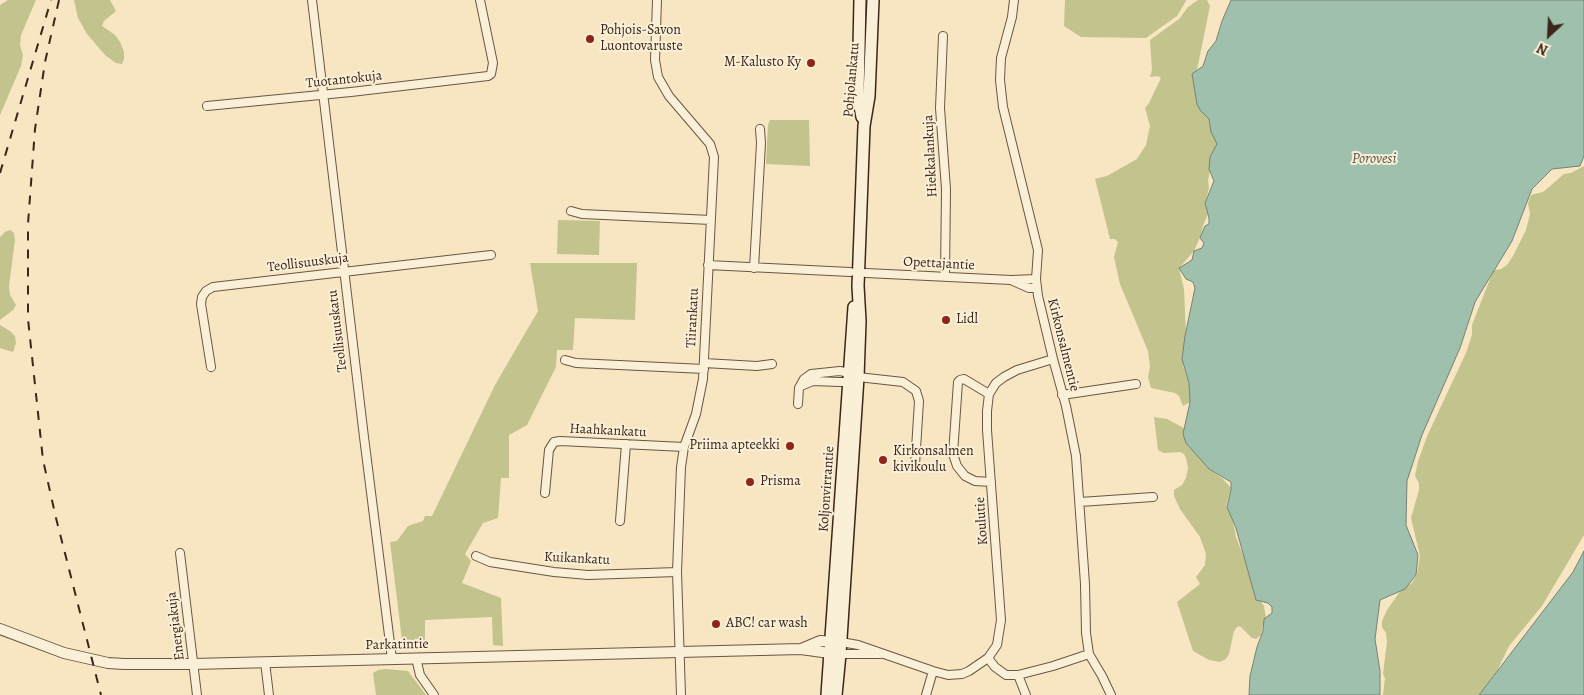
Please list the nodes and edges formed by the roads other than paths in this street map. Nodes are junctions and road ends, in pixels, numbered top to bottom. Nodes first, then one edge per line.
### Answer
1 (312, 0) edge
2 (480, 0) edge
3 (657, 0) edge
4 (860, 0) edge
5 (873, 0) edge
6 (1014, 0) edge
7 (942, 36) dead end
8 (323, 95) junction
9 (207, 106) dead end
10 (864, 126) junction
11 (760, 129) dead end
12 (571, 211) dead end
13 (711, 220) junction
14 (491, 255) dead end
15 (708, 265) junction
16 (754, 268) junction
17 (344, 271) junction
18 (850, 272) dead end
19 (866, 273) dead end
20 (945, 276) junction
21 (1036, 279) junction
22 (1011, 280) junction
23 (1037, 288) junction
24 (1053, 359) junction
25 (565, 360) dead end
26 (772, 364) dead end
27 (704, 366) junction
28 (211, 367) dead end
29 (852, 377) junction
30 (1136, 384) dead end
31 (989, 394) junction
32 (1062, 395) junction
33 (798, 404) dead end
34 (626, 444) junction
35 (684, 447) junction
36 (915, 465) dead end
37 (991, 482) junction
38 (545, 493) dead end
39 (1153, 497) dead end
40 (1080, 502) junction
41 (620, 521) dead end
42 (180, 554) dead end
43 (476, 556) dead end
44 (677, 572) junction
45 (0, 630) edge
46 (836, 642) junction
47 (800, 649) junction
48 (680, 652) junction
49 (835, 654) junction
50 (1089, 654) junction
51 (889, 655) junction
52 (416, 658) junction
53 (988, 658) junction
54 (392, 659) junction
55 (265, 662) junction
56 (193, 664) junction
57 (933, 671) junction
58 (1018, 675) junction
59 (197, 695) edge
60 (269, 695) edge
61 (434, 695) edge
62 (681, 695) edge
63 (826, 695) edge
64 (836, 695) edge
65 (926, 695) edge
66 (1026, 695) edge
67 (1111, 695) edge

1 - 8 street, Teollisuuskatu
2 - 8 street, Tuotantokuja
3 - 13 street, Tiirankatu
4 - 10 main road, Pohjolankatu
5 - 10 main road, Pohjolankatu
6 - 21 street, Kirkonsalmentie
7 - 20 street, Hiekkalankuja
8 - 9 street, Tuotantokuja
8 - 17 street, Teollisuuskatu
10 - 29 main road, Koljonvirrantie
11 - 16 street
12 - 13 street
13 - 15 street, Tiirankatu
14 - 17 street, Teollisuuskuja
15 - 16 street
15 - 27 street, Tiirankatu
16 - 18 street
17 - 28 street, Teollisuuskuja
17 - 54 street, Teollisuuskatu
19 - 20 street, Opettajantie
20 - 22 street, Opettajantie
21 - 22 street, Opettajantie
21 - 23 street, Kirkonsalmentie
22 - 23 street, Opettajantie
23 - 24 street, Kirkonsalmentie
24 - 31 street
24 - 32 street, Kirkonsalmentie
25 - 27 street
26 - 27 street
27 - 35 street, Tiirankatu
29 - 33 street
29 - 36 street
29 - 46 main road, Koljonvirrantie
30 - 32 street
31 - 37 street, Koulutie
31 - 37 street
32 - 40 street, Kirkonsalmentie
34 - 35 street, Haahkankatu
34 - 38 street, Haahkankatu
34 - 41 street
35 - 44 street, Tiirankatu
37 - 53 street, Koulutie
39 - 40 street
40 - 50 street, Kirkonsalmentie
42 - 56 street, Energiakuja
43 - 44 street, Kuikankatu
44 - 48 street, Tiirankatu
45 - 56 street, Parkatintie
46 - 47 street, Parkatintie
46 - 49 main road, Koljonvirrantie
46 - 51 street
47 - 48 street, Parkatintie
47 - 49 street, Parkatintie
48 - 52 street, Parkatintie
48 - 62 street, Tiirankatu
49 - 51 street
49 - 63 main road, Koljonvirrantie
49 - 64 main road, Koljonvirrantie
50 - 58 street
50 - 67 street, Kirkonsalmentie
51 - 57 street
52 - 54 street, Parkatintie
52 - 61 street
53 - 57 street
53 - 58 street
54 - 55 street, Parkatintie
55 - 56 street, Parkatintie
55 - 60 street
56 - 59 street, Energiakuja
57 - 65 street
58 - 66 street

